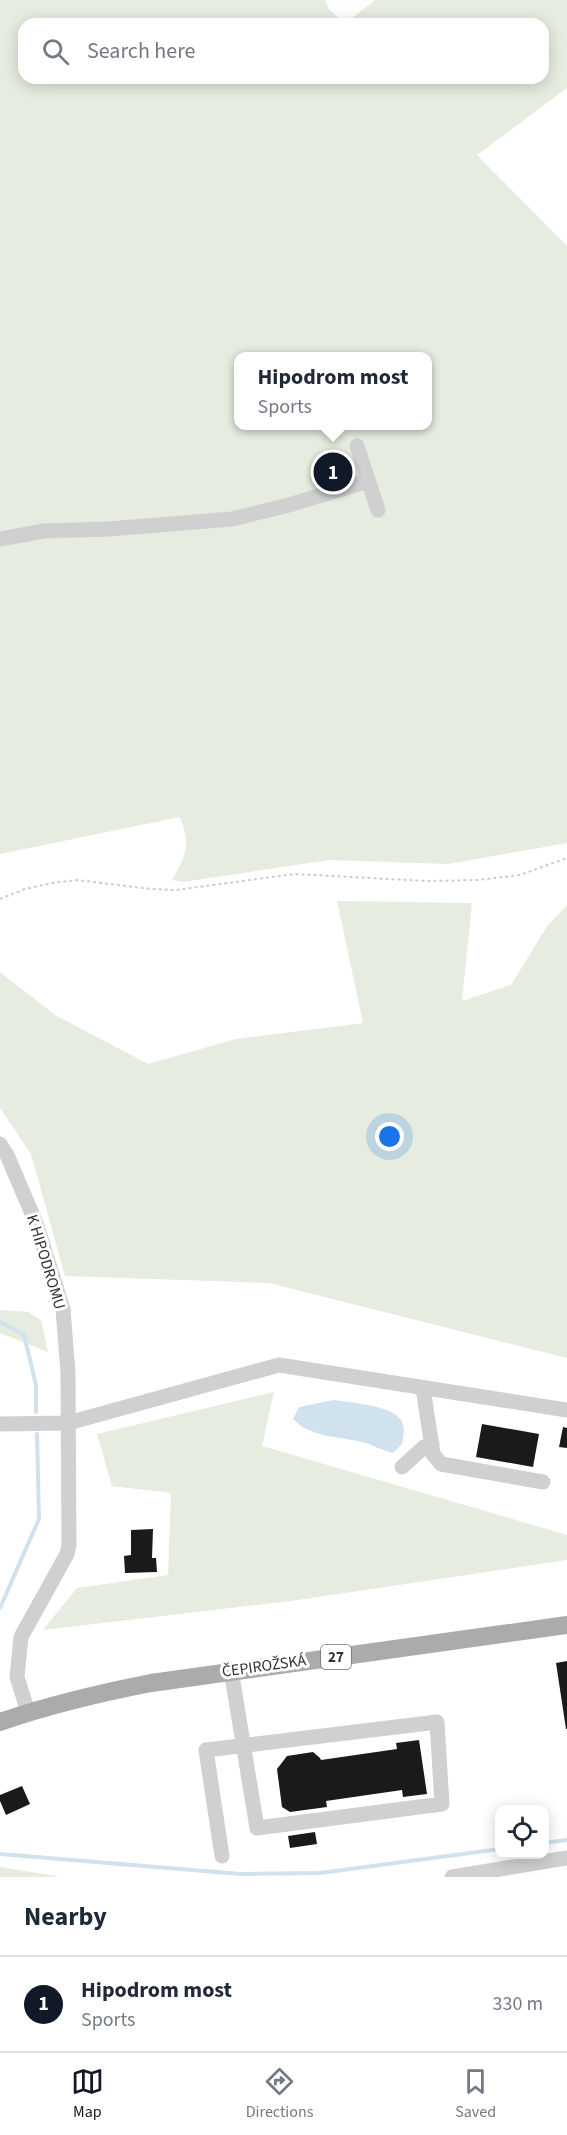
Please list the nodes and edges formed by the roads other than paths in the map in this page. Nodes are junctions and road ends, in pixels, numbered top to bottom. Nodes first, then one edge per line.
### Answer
1 (357, 446) dead end
2 (368, 481) junction
3 (378, 510) dead end
4 (0, 539) edge
5 (0, 1144) edge
6 (423, 1388) junction
7 (567, 1410) edge
8 (68, 1423) junction
9 (0, 1424) edge
10 (432, 1444) junction
11 (402, 1467) dead end
12 (543, 1482) dead end
13 (567, 1625) edge
14 (231, 1670) junction
15 (28, 1712) junction
16 (0, 1722) edge
17 (243, 1744) junction
18 (222, 1856) dead end
19 (567, 1858) edge
20 (452, 1877) edge

1 - 2 street
2 - 3 street
2 - 4 street
5 - 8 street, K HIPODROMU
6 - 7 street
6 - 8 street
6 - 10 street
8 - 9 street
8 - 15 street, K HIPODROMU
10 - 11 street
10 - 12 street
13 - 14 main road, ČEPIROŽSKÁ / 27
14 - 15 main road, ČEPIROŽSKÁ / 27
14 - 17 street
15 - 16 main road, ČEPIROŽSKÁ / 27
17 - 17 street
17 - 18 street
19 - 20 street

